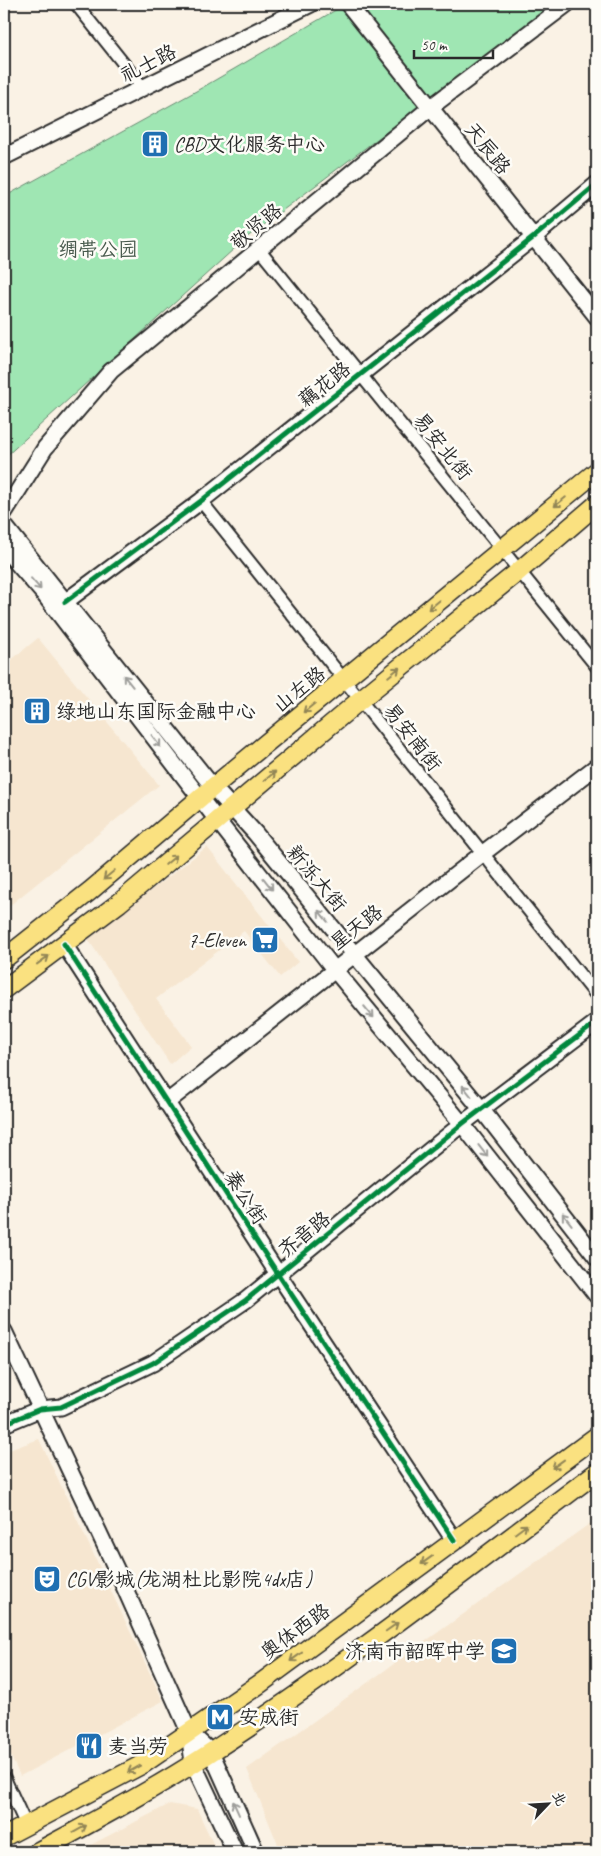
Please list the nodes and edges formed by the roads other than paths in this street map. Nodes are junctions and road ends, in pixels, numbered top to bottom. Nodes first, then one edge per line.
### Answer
1 (76, 4) edge
2 (310, 4) edge
3 (348, 4) edge
4 (567, 4) edge
5 (143, 88) junction
6 (431, 107) junction
7 (4, 157) edge
8 (597, 184) edge
9 (534, 237) junction
10 (259, 249) junction
11 (597, 317) edge
12 (360, 374) junction
13 (597, 471) edge
14 (201, 501) junction
15 (597, 504) edge
16 (4, 513) edge
17 (4, 525) edge
18 (4, 548) edge
19 (502, 549) junction
20 (519, 570) junction
21 (65, 602) junction
22 (597, 667) edge
23 (344, 679) junction
24 (360, 700) junction
25 (597, 766) edge
26 (206, 792) junction
27 (232, 807) junction
28 (217, 820) junction
29 (482, 854) junction
30 (64, 944) junction
31 (354, 954) junction
32 (4, 959) edge
33 (334, 970) junction
34 (4, 989) edge
35 (597, 996) edge
36 (597, 1022) edge
37 (166, 1103) junction
38 (482, 1110) junction
39 (462, 1124) junction
40 (597, 1258) edge
41 (278, 1274) junction
42 (597, 1296) edge
43 (4, 1330) edge
44 (41, 1409) junction
45 (4, 1424) edge
46 (597, 1436) edge
47 (597, 1472) edge
48 (454, 1540) junction
49 (189, 1732) junction
50 (211, 1752) junction
51 (193, 1763) junction
52 (4, 1777) edge
53 (26, 1825) junction
54 (4, 1837) edge
55 (37, 1852) edge
56 (236, 1852) edge
57 (256, 1852) edge

1 - 5 street
2 - 5 street, 礼士路
3 - 6 street, 天辰路
4 - 6 street, 敬贤路
5 - 7 street, 礼士路
6 - 9 street, 天辰路
6 - 10 street, 敬贤路
8 - 9 street, 藕花路
9 - 11 street, 天辰路
9 - 12 street, 藕花路
10 - 12 street, 易安北街
10 - 16 street, 敬贤路
12 - 14 street, 藕花路
12 - 19 street, 易安北街
13 -> 19 main road, 山左路
14 - 21 street, 藕花路
14 - 23 street, 易安南街
15 - 20 main road
17 - 21 street, 新泺大街
18 -> 26 street, 新泺大街
19 - 20 street, 易安北街
19 -> 23 main road, 山左路
20 - 22 street, 易安北街
24 -> 20 main road
26 -> 21 street, 新泺大街
23 - 24 street, 易安南街
23 -> 26 main road, 山左路
27 -> 24 main road
24 - 29 street, 易安南街
25 - 29 street, 星天路
26 - 27 street, 新泺大街
26 - 28 street, 新泺大街
26 -> 32 main road, 山左路
27 - 28 main road
31 -> 27 street, 新泺大街
30 -> 28 main road
28 -> 33 street, 新泺大街
29 - 31 street, 星天路
29 - 35 street, 易安南街
34 -> 30 main road
30 - 37 street, 秦公街
31 - 33 street, 星天路
38 -> 31 street, 新泺大街
33 - 37 street, 星天路
33 -> 39 street, 新泺大街
36 - 38 street, 齐音路
37 - 41 street, 秦公街
38 - 39 street, 齐音路
40 -> 38 street, 新泺大街
39 - 41 street, 齐音路
39 -> 42 street, 新泺大街
41 - 44 street, 齐音路
41 - 48 street, 秦公街
43 - 44 street
44 - 45 street, 齐音路
44 - 49 street
46 -> 48 main road, 奥体西路
50 -> 47 main road
48 -> 49 main road, 奥体西路
49 - 50 street
49 - 51 street
49 -> 53 main road, 奥体西路
50 - 51 main road
57 -> 50 street
55 -> 51 main road
51 - 56 street
52 - 53 street
53 - 54 main road, 奥体西路

